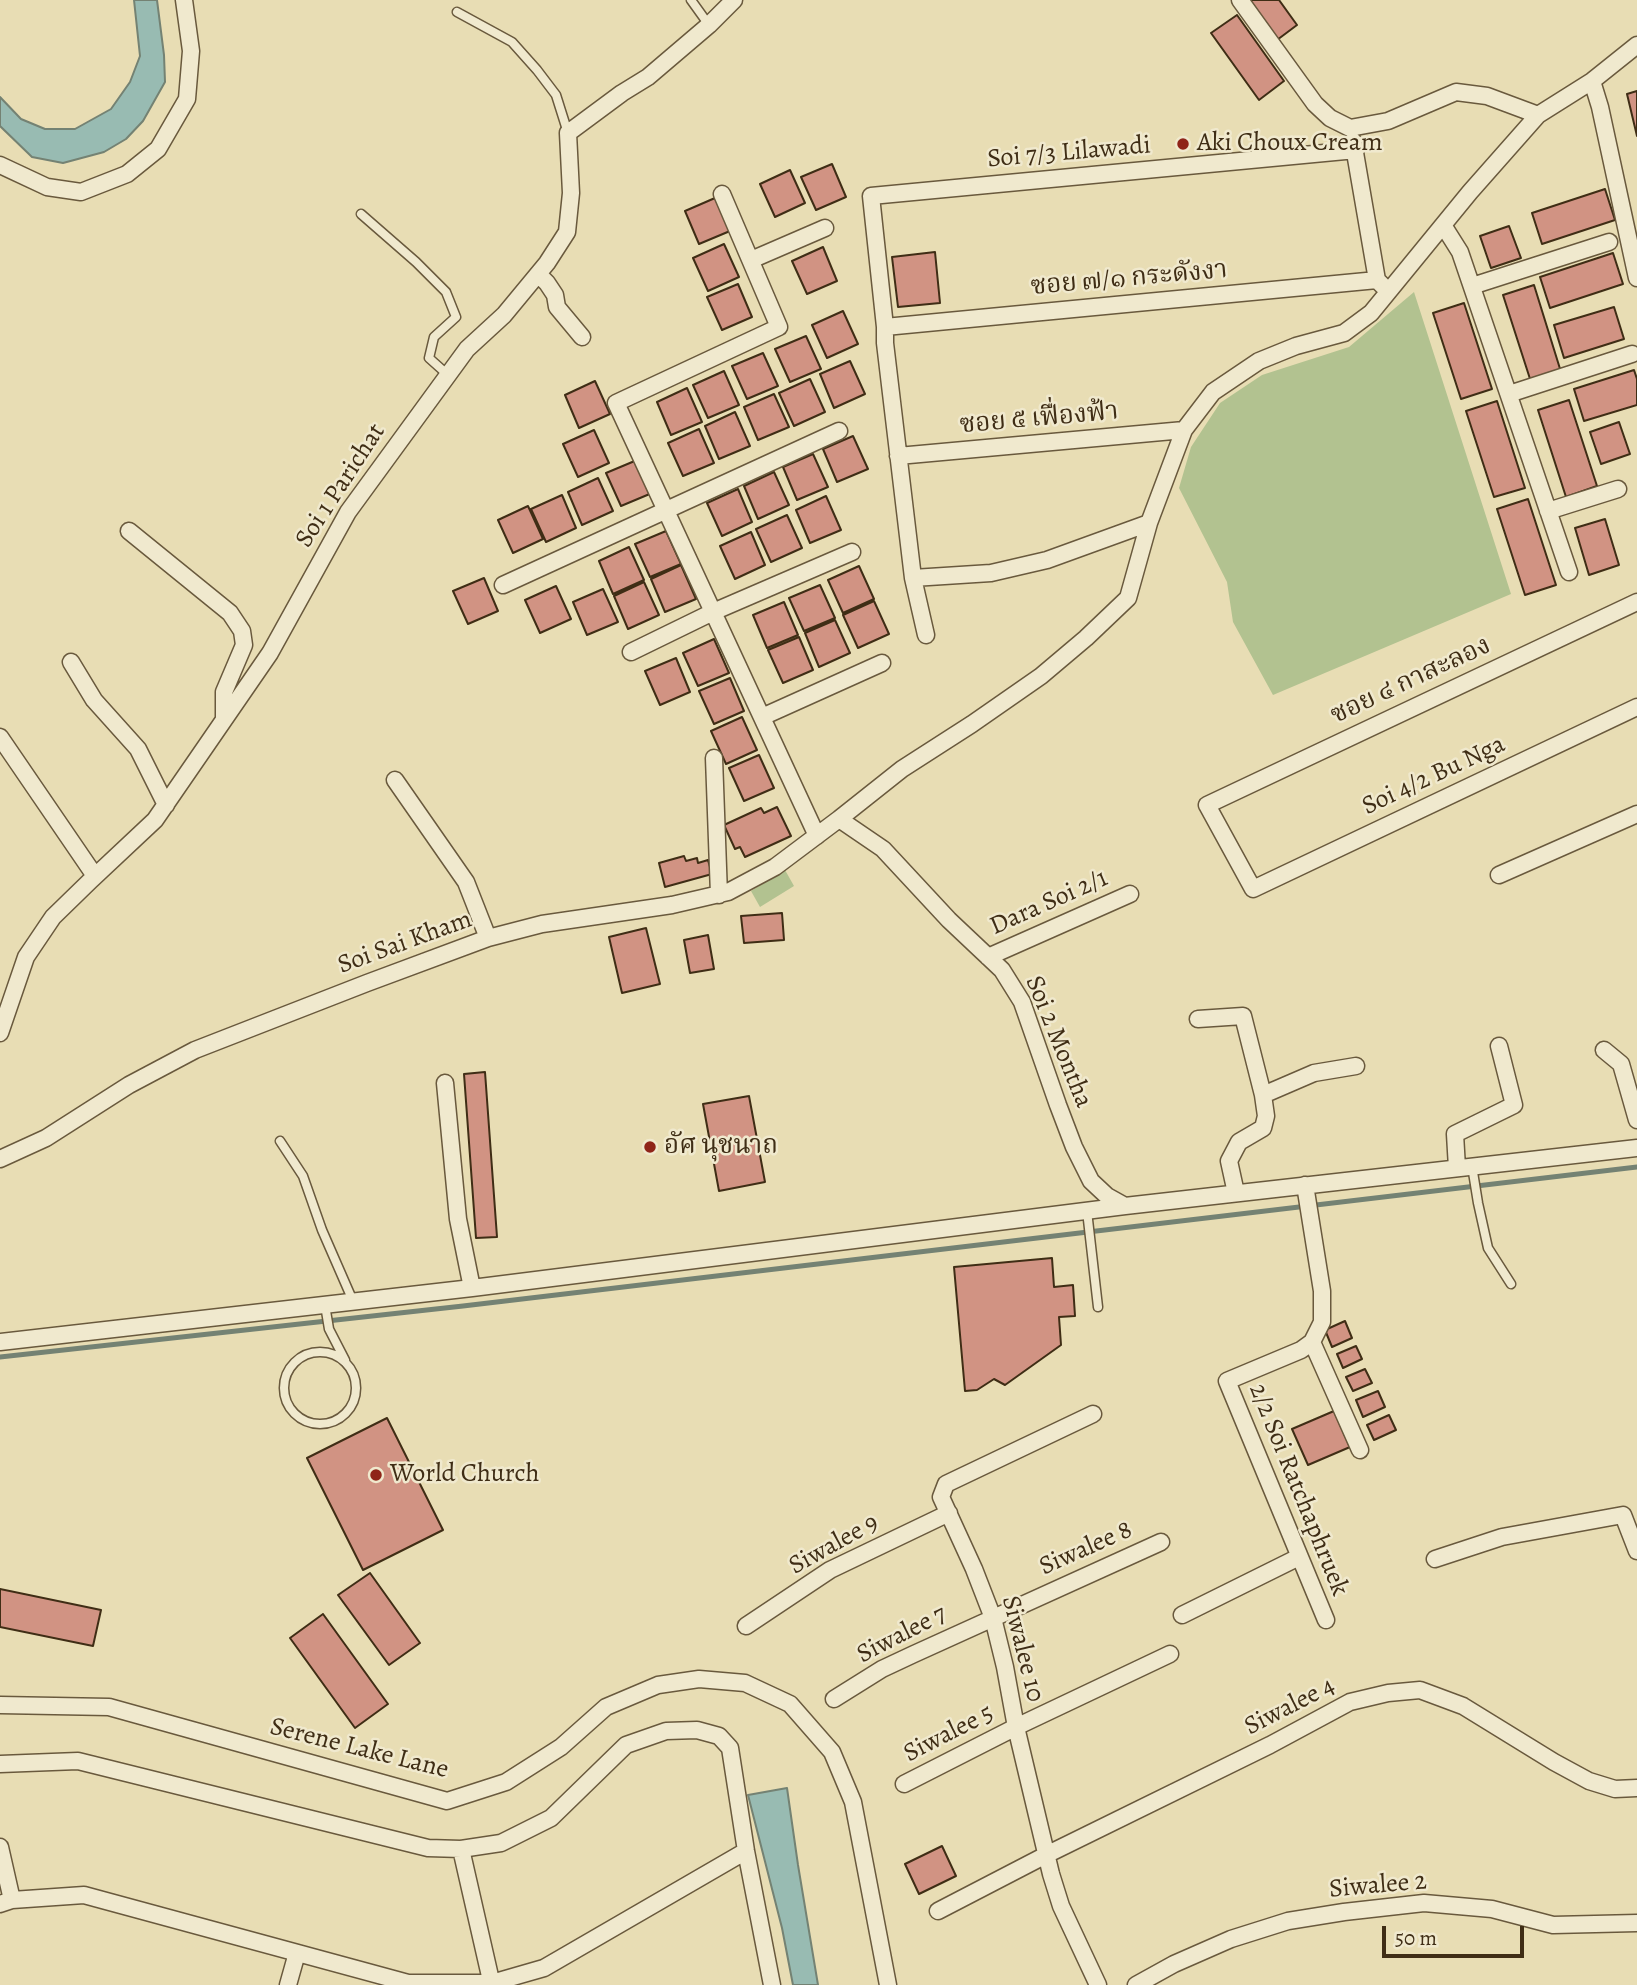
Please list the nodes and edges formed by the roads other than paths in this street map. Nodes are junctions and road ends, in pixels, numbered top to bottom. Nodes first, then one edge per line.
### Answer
1 (184, 0) edge
2 (691, 0) edge
3 (734, 0) edge
4 (1240, 0) edge
5 (457, 12) dead end
6 (709, 24) junction
7 (1637, 45) edge
8 (1592, 81) junction
9 (1538, 115) junction
10 (1350, 128) junction
11 (568, 133) junction
12 (1356, 150) junction
13 (0, 165) edge
14 (722, 194) dead end
15 (1630, 208) edge
16 (361, 214) dead end
17 (1443, 225) junction
18 (1632, 226) edge
19 (825, 228) dead end
20 (1609, 242) dead end
21 (751, 260) junction
22 (538, 274) junction
23 (1637, 278) edge
24 (1377, 280) junction
25 (1472, 285) junction
26 (1389, 293) junction
27 (885, 327) junction
28 (582, 337) dead end
29 (1632, 354) dead end
30 (448, 375) junction
31 (1509, 394) junction
32 (1184, 430) junction
33 (839, 431) dead end
34 (898, 456) junction
35 (1618, 489) dead end
36 (666, 510) junction
37 (1548, 511) junction
38 (1149, 523) junction
39 (129, 531) dead end
40 (852, 552) dead end
41 (1569, 572) dead end
42 (913, 578) junction
43 (503, 585) dead end
44 (1637, 602) edge
45 (713, 612) junction
46 (926, 635) dead end
47 (631, 652) dead end
48 (71, 662) dead end
49 (882, 663) dead end
50 (1637, 707) edge
51 (762, 717) junction
52 (224, 720) junction
53 (0, 737) edge
54 (713, 758) dead end
55 (395, 780) dead end
56 (166, 805) junction
57 (1637, 814) edge
58 (839, 819) junction
59 (817, 836) junction
60 (1499, 875) dead end
61 (95, 876) junction
62 (1253, 889) joint
63 (719, 894) junction
64 (1130, 894) dead end
65 (488, 939) junction
66 (988, 957) junction
67 (1198, 1019) dead end
68 (0, 1032) edge
69 (1499, 1046) dead end
70 (1604, 1049) dead end
71 (1356, 1066) dead end
72 (445, 1083) dead end
73 (1263, 1095) junction
74 (1637, 1120) edge
75 (280, 1141) dead end
76 (1637, 1148) edge
77 (0, 1159) edge
78 (1465, 1167) junction
79 (1236, 1193) junction
80 (1307, 1199) junction
81 (1125, 1206) junction
82 (1088, 1216) junction
83 (1511, 1284) dead end
84 (472, 1288) junction
85 (353, 1301) junction
86 (1098, 1307) dead end
87 (325, 1308) junction
88 (0, 1342) edge
89 (1312, 1342) junction
90 (347, 1364) junction
91 (1093, 1413) dead end
92 (1360, 1450) dead end
93 (949, 1513) junction
94 (1161, 1542) dead end
95 (1637, 1551) edge
96 (1299, 1557) junction
97 (1435, 1559) dead end
98 (1182, 1615) dead end
99 (993, 1618) junction
100 (1326, 1620) dead end
101 (746, 1626) dead end
102 (1170, 1654) dead end
103 (834, 1699) dead end
104 (0, 1705) edge
105 (1016, 1727) junction
106 (0, 1764) edge
107 (904, 1784) dead end
108 (1637, 1788) edge
109 (0, 1847) edge
110 (461, 1849) junction
111 (746, 1851) junction
112 (1046, 1855) junction
113 (6, 1902) edge
114 (938, 1911) dead end
115 (1637, 1923) edge
116 (297, 1953) junction
117 (492, 1984) edge
118 (288, 1985) edge
119 (772, 1985) edge
120 (888, 1985) edge
121 (1098, 1985) edge
122 (1136, 1985) edge

1 - 13 street
2 - 6 lane
3 - 6 street
4 - 10 street
5 - 11 lane
6 - 11 street
7 - 8 street, Soi Sai Kham
8 - 9 street, Soi Sai Kham
8 - 15 street
9 - 10 street
9 - 17 street, Soi Sai Kham
10 - 12 street
11 - 22 street, Soi 1 Parichat
12 - 24 street
12 - 27 street, Soi 7/3 Lilawadi
14 - 21 street
15 - 18 street
16 - 30 lane
17 - 25 street
17 - 26 street, Soi Sai Kham
18 - 23 street
19 - 21 street
20 - 25 street
21 - 36 street
22 - 28 street
22 - 30 street, Soi 1 Parichat
24 - 26 street
24 - 27 street, ซอย ๗/๑ กระดังงา
25 - 31 street
26 - 32 street, Soi Sai Kham
27 - 34 street
29 - 31 street
30 - 52 street, Soi 1 Parichat
31 - 37 street
32 - 34 street, ซอย ๕ เฟื่องฟ้า
32 - 38 street, Soi Sai Kham
33 - 36 street
34 - 42 street
35 - 37 street
36 - 43 street
36 - 45 street
37 - 41 street
38 - 42 street
38 - 58 street, Soi Sai Kham
39 - 52 street
40 - 45 street
42 - 46 street
44 - 62 street, ซอย ๔ กาสะลอง
45 - 47 street
45 - 51 street
48 - 56 street
49 - 51 street
50 - 62 street, Soi 4/2 Bu Nga
51 - 59 street
52 - 56 street, Soi 1 Parichat
53 - 61 street
54 - 63 street
55 - 65 street
56 - 61 street, Soi 1 Parichat
57 - 60 street
58 - 59 street, Soi Sai Kham
58 - 66 street, Soi 2 Montha
59 - 63 street, Soi Sai Kham
61 - 68 street, Soi 1 Parichat
63 - 65 street, Soi Sai Kham
64 - 66 street, Dara Soi 2/1
65 - 77 street, Soi Sai Kham
66 - 81 street, Soi 2 Montha
67 - 73 street
69 - 78 street
70 - 74 street
71 - 73 street
72 - 84 street
73 - 79 street
75 - 85 lane
76 - 78 street
78 - 80 street
78 - 83 lane
79 - 80 street
79 - 81 street
80 - 89 street
81 - 82 street
82 - 84 street
82 - 86 lane
84 - 85 street
85 - 87 street
87 - 88 street
87 - 90 lane
89 - 92 street
89 - 96 street, 2/2 Soi Ratchaphruek
90 - 90 lane
91 - 93 street, Siwalee 10
93 - 99 street, Siwalee 10
93 - 101 street, Siwalee 9
94 - 99 street, Siwalee 8
95 - 97 street
96 - 98 street
96 - 100 street, 2/2 Soi Ratchaphruek
99 - 103 street, Siwalee 7
99 - 105 street, Siwalee 10
102 - 105 street, Siwalee 5
104 - 120 street, Serene Lake Lane
105 - 107 street, Siwalee 5
105 - 112 street, Siwalee 10
106 - 110 street
108 - 112 street, Siwalee 4
109 - 113 street
110 - 111 street
110 - 117 street
111 - 117 street
111 - 119 street
112 - 114 street, Siwalee 4
112 - 121 street, Siwalee 10
113 - 116 street
115 - 122 street, Siwalee 2
116 - 117 street
116 - 118 street

